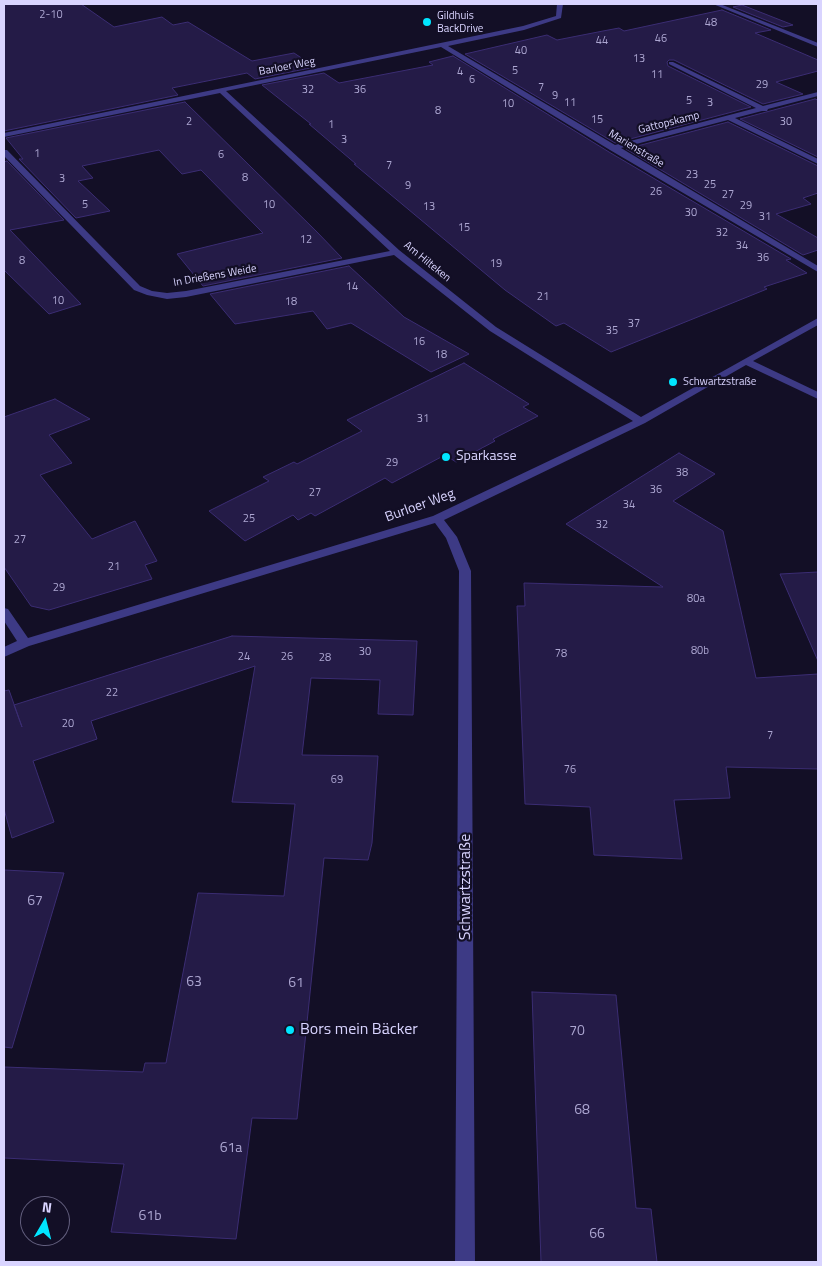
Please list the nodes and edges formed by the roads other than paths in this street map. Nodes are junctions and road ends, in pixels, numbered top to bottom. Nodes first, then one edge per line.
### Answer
1 (560, 4) edge
2 (716, 4) edge
3 (818, 45) edge
4 (444, 46) junction
5 (671, 63) dead end
6 (221, 90) junction
7 (818, 94) edge
8 (765, 110) junction
9 (731, 119) junction
10 (4, 135) edge
11 (613, 148) junction
12 (4, 152) edge
13 (818, 162) edge
14 (396, 252) junction
15 (818, 269) edge
16 (818, 321) edge
17 (747, 362) junction
18 (818, 396) edge
19 (642, 421) junction
20 (438, 519) junction
21 (4, 612) edge
22 (26, 643) junction
23 (4, 652) edge
24 (466, 1262) edge

1 - 4 street, Barloer Weg
2 - 3 street
4 - 6 street, Barloer Weg
4 - 11 street, Marienstraße
5 - 8 street
6 - 10 street, Barloer Weg
6 - 14 street, Am Hilteken
7 - 8 street, Gattopskamp
8 - 9 street, Gattopskamp
9 - 11 street, Gattopskamp
9 - 13 street
11 - 15 street, Marienstraße
12 - 14 street, In Drießens Weide
14 - 19 street, Am Hilteken
16 - 17 street, Burloer Weg
17 - 18 street
17 - 19 street, Burloer Weg
19 - 20 street, Burloer Weg
20 - 22 street, Burloer Weg
20 - 24 street, Schwartzstraße
21 - 22 street
22 - 23 street, Burloer Weg

